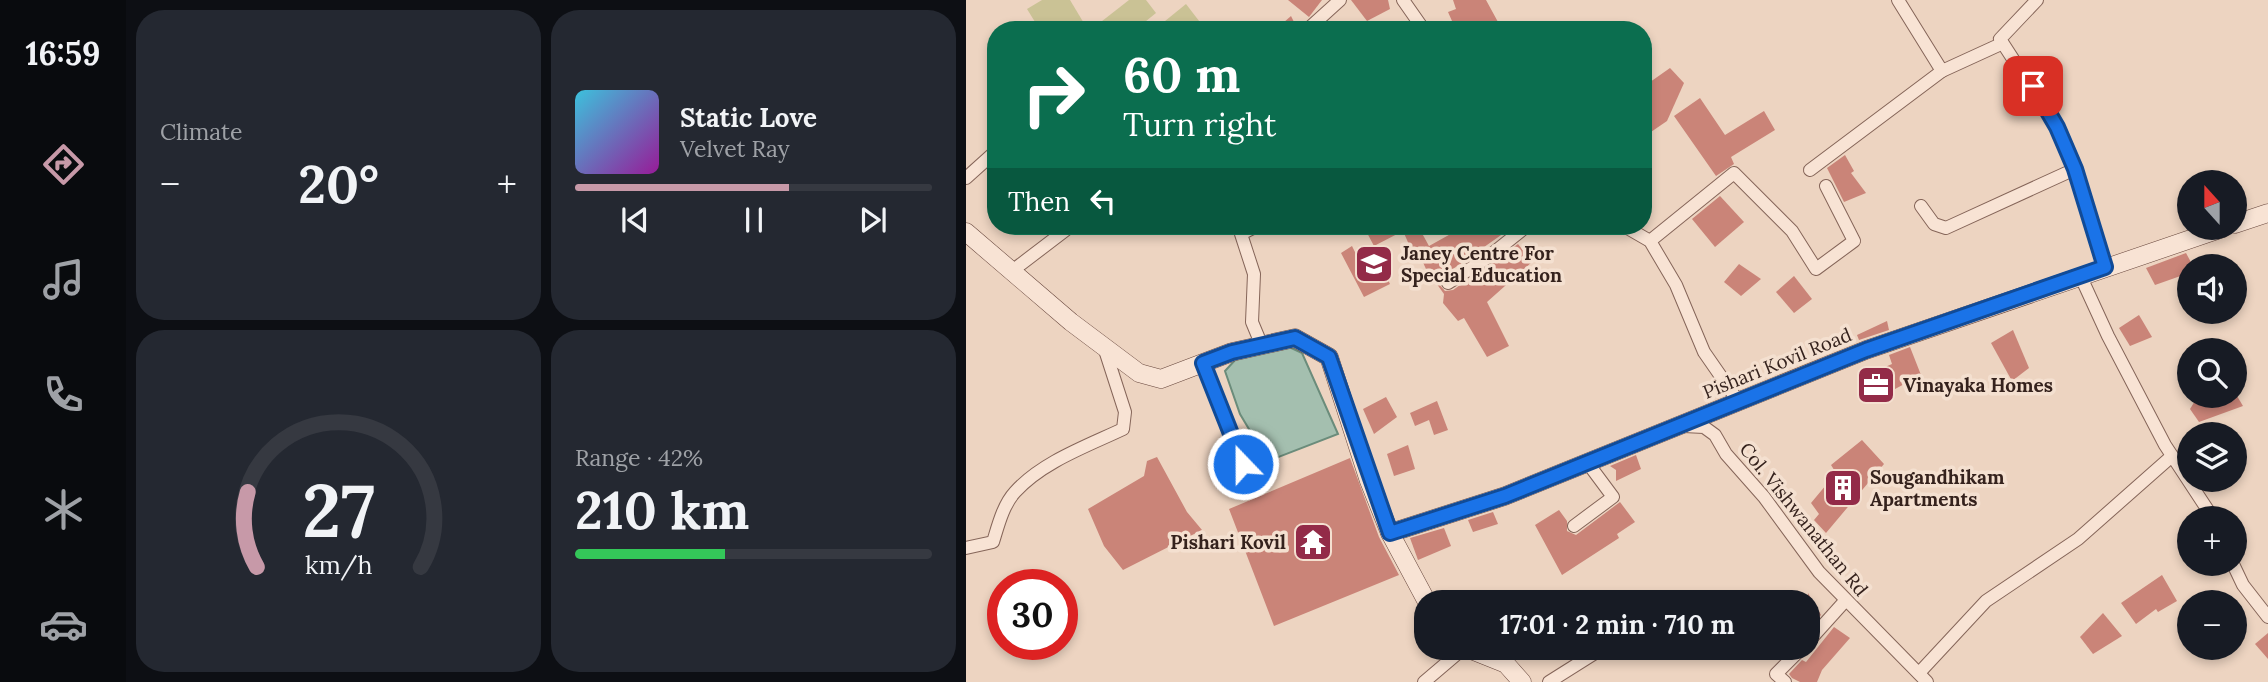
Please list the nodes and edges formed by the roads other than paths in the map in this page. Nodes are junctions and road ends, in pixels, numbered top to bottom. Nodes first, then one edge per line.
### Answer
1 (1340, 0) edge
2 (1403, 0) edge
3 (1898, 0) edge
4 (2037, 0) edge
5 (1317, 21) edge
6 (1417, 21) edge
7 (2001, 44) junction
8 (1942, 71) junction
9 (987, 159) edge
10 (2075, 169) junction
11 (1810, 170) dead end
12 (966, 178) edge
13 (1826, 186) dead end
14 (1922, 206) dead end
15 (2268, 213) edge
16 (2247, 220) edge
17 (966, 232) edge
18 (1059, 235) edge
19 (1241, 235) edge
20 (1515, 235) edge
21 (1639, 235) edge
22 (2187, 240) edge
23 (1650, 242) junction
24 (2105, 267) junction
25 (1012, 271) junction
26 (2080, 275) junction
27 (1447, 284) dead end
28 (1262, 346) junction
29 (1104, 347) junction
30 (1203, 363) junction
31 (1738, 401) junction
32 (1676, 425) junction
33 (2172, 456) junction
34 (1587, 462) junction
35 (1253, 489) dead end
36 (2205, 506) edge
37 (1574, 526) dead end
38 (1390, 533) junction
39 (966, 548) edge
40 (2239, 576) edge
41 (1421, 590) edge
42 (1845, 601) junction
43 (2268, 617) edge
44 (1820, 629) edge
45 (1451, 660) edge
46 (1496, 660) edge
47 (1584, 660) edge
48 (1790, 660) edge
49 (1923, 678) edge
50 (1424, 682) edge
51 (1522, 682) edge
52 (1549, 682) edge
53 (1785, 682) edge

1 - 5 street
2 - 6 street
3 - 8 street
4 - 7 street
7 - 8 street
7 - 10 street
8 - 11 street
9 - 12 street
10 - 14 street
10 - 24 street
13 - 23 street
15 - 16 street
17 - 25 street
18 - 25 street
19 - 28 street
20 - 27 street
21 - 23 street
22 - 24 street, Pishari Kovil Road
23 - 31 street
24 - 26 street, Pishari Kovil Road
25 - 29 street
26 - 31 street, Pishari Kovil Road
26 - 33 street
28 - 30 street
28 - 38 street
29 - 30 street
29 - 39 street
30 - 35 street
31 - 32 street, Pishari Kovil Road
32 - 34 street, Pishari Kovil Road
32 - 42 street, Col. Vishwanathan Rd
33 - 36 street
33 - 49 street
34 - 37 street
34 - 38 street, Pishari Kovil Road
38 - 41 street
40 - 43 street
42 - 44 street
42 - 49 street, Col. Vishwanathan Rd
45 - 50 street
46 - 51 street
47 - 52 street
48 - 53 street

